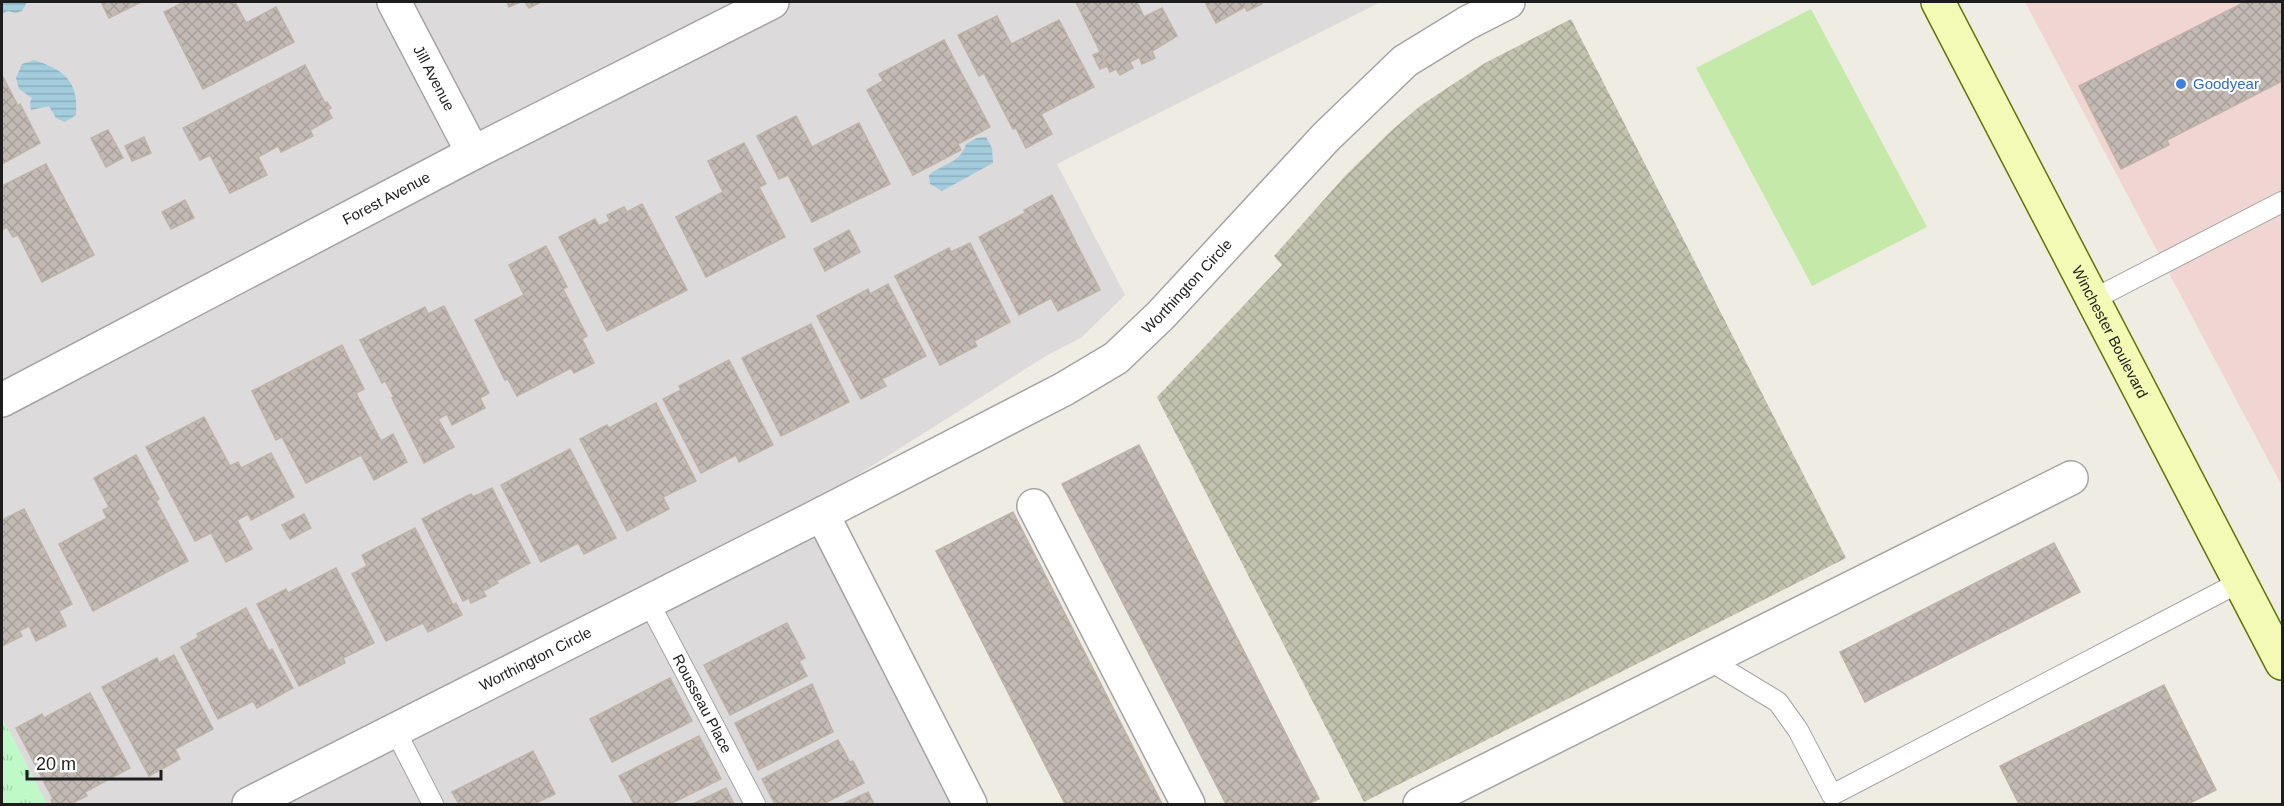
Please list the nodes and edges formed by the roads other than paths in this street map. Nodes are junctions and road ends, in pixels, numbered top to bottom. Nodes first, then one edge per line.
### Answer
1 (394, 2) edge
2 (772, 2) edge
3 (1508, 2) edge
4 (1938, 2) edge
5 (473, 153) junction
6 (2283, 202) edge
7 (2092, 300) junction
8 (2, 400) edge
9 (2071, 478) dead end
10 (1034, 506) dead end
11 (822, 514) junction
12 (2240, 582) junction
13 (649, 603) junction
14 (1707, 659) junction
15 (2283, 663) edge
16 (396, 732) junction
17 (1835, 800) edge
18 (249, 804) edge
19 (433, 804) edge
20 (755, 804) edge
21 (970, 804) edge
22 (1188, 804) edge
23 (1420, 804) edge

1 - 5 street, Jill Avenue
2 - 5 street, Forest Avenue
3 - 11 street, Worthington Circle
4 - 7 main road, Winchester Boulevard
5 - 8 street, Forest Avenue
6 - 7 lane
7 - 12 main road, Winchester Boulevard
9 - 14 street
10 - 22 street
11 - 13 street, Worthington Circle
11 - 21 street
12 - 15 main road, Winchester Boulevard
12 - 17 lane
13 - 16 street, Worthington Circle
13 - 20 lane, Rousseau Place
14 - 17 lane
14 - 23 street
16 - 18 street, Worthington Circle
16 - 19 lane

